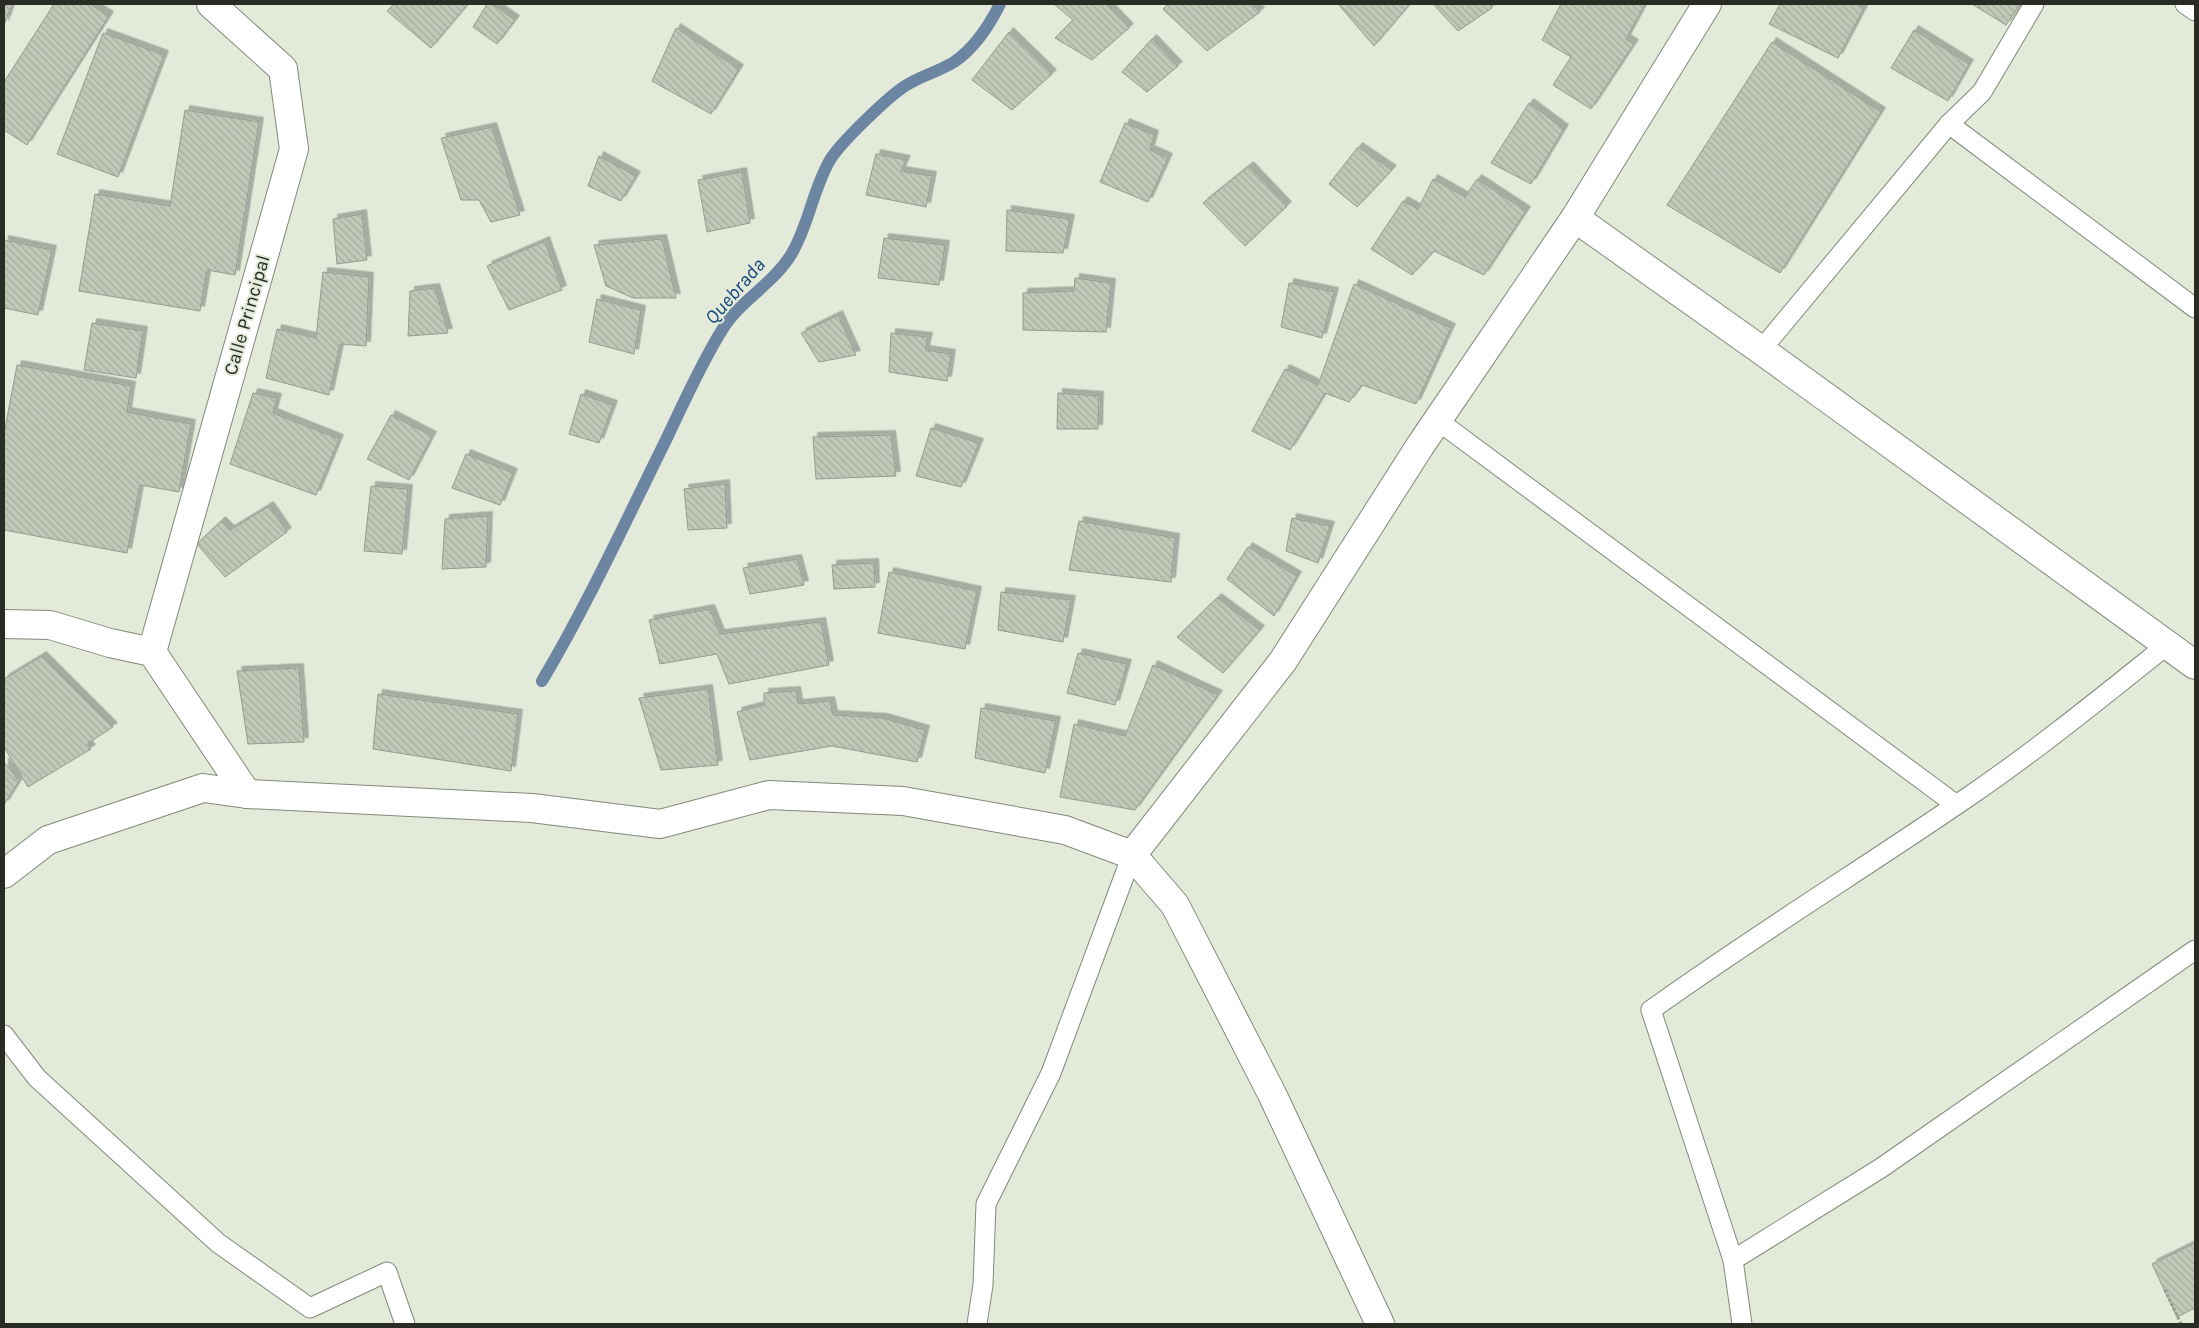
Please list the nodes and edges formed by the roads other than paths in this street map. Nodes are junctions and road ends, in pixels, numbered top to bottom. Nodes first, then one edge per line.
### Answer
1 (211, 4) edge
2 (1707, 4) edge
3 (2034, 4) edge
4 (2185, 4) edge
5 (2195, 11) edge
6 (1949, 124) junction
7 (1574, 218) junction
8 (2195, 308) edge
9 (1761, 350) junction
10 (1437, 420) junction
11 (4, 624) edge
12 (2167, 645) junction
13 (152, 652) junction
14 (2195, 666) edge
15 (247, 794) junction
16 (1955, 804) junction
17 (1132, 855) junction
18 (4, 874) edge
19 (2195, 950) edge
20 (4, 1035) edge
21 (1734, 1260) junction
22 (405, 1324) edge
23 (977, 1324) edge
24 (1380, 1324) edge
25 (1742, 1324) edge

1 - 13 street, Calle Principal
2 - 7 street
3 - 6 lane
4 - 5 lane
6 - 8 lane
6 - 9 lane
7 - 9 street
7 - 10 street
9 - 12 street
10 - 16 lane
10 - 17 street
11 - 13 street
12 - 14 street
12 - 16 lane
13 - 15 street
15 - 17 street
15 - 18 street
16 - 21 lane
17 - 23 lane
17 - 24 street
19 - 21 lane
20 - 22 lane
21 - 25 lane

